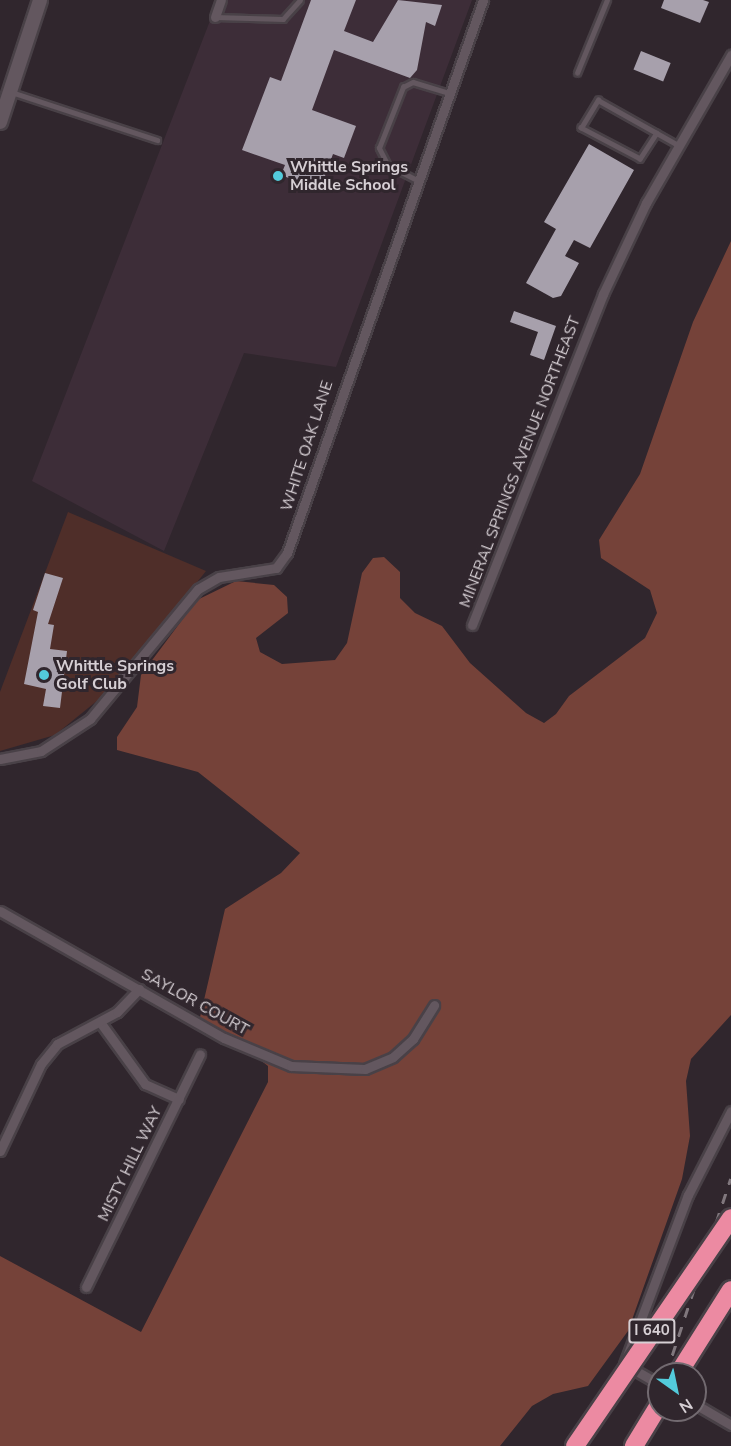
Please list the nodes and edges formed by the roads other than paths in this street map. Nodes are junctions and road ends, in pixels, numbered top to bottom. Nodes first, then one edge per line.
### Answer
1 (40, 0) edge
2 (220, 0) edge
3 (300, 0) edge
4 (607, 0) edge
5 (480, 1) edge
6 (214, 17) joint
7 (731, 55) edge
8 (577, 73) dead end
9 (10, 92) junction
10 (448, 93) junction
11 (0, 123) edge
12 (657, 133) junction
13 (157, 140) dead end
14 (680, 146) junction
15 (416, 180) junction
16 (472, 625) dead end
17 (0, 759) edge
18 (0, 911) edge
19 (139, 989) junction
20 (434, 1005) dead end
21 (100, 1022) junction
22 (200, 1054) dead end
23 (179, 1099) junction
24 (731, 1111) edge
25 (0, 1151) edge
26 (731, 1218) edge
27 (86, 1287) dead end
28 (729, 1293) edge
29 (686, 1362) edge
30 (647, 1377) edge
31 (707, 1411) edge
32 (649, 1422) edge
33 (731, 1425) edge
34 (575, 1446) edge
35 (634, 1446) edge

1 - 9 street
2 - 6 street
3 - 6 lane
4 - 8 lane
5 - 10 street, WHITE OAK LANE
7 - 14 street, MINERAL SPRINGS AVENUE NORTHEAST
9 - 11 street
9 - 13 lane
10 - 15 street, WHITE OAK LANE
10 - 15 lane
12 - 12 lane
12 - 14 lane
14 - 16 street, MINERAL SPRINGS AVENUE NORTHEAST
15 - 17 street, WHITE OAK LANE
18 - 19 street, SAYLOR COURT
19 - 20 street, SAYLOR COURT
19 - 21 street
21 - 23 street
21 - 25 street
22 - 23 street, MISTY HILL WAY
23 - 27 street, MISTY HILL WAY
24 - 30 street
26 - 34 highway, I 640, bridge
28 - 29 highway, I 640
31 - 33 street
32 - 35 highway, bridge

